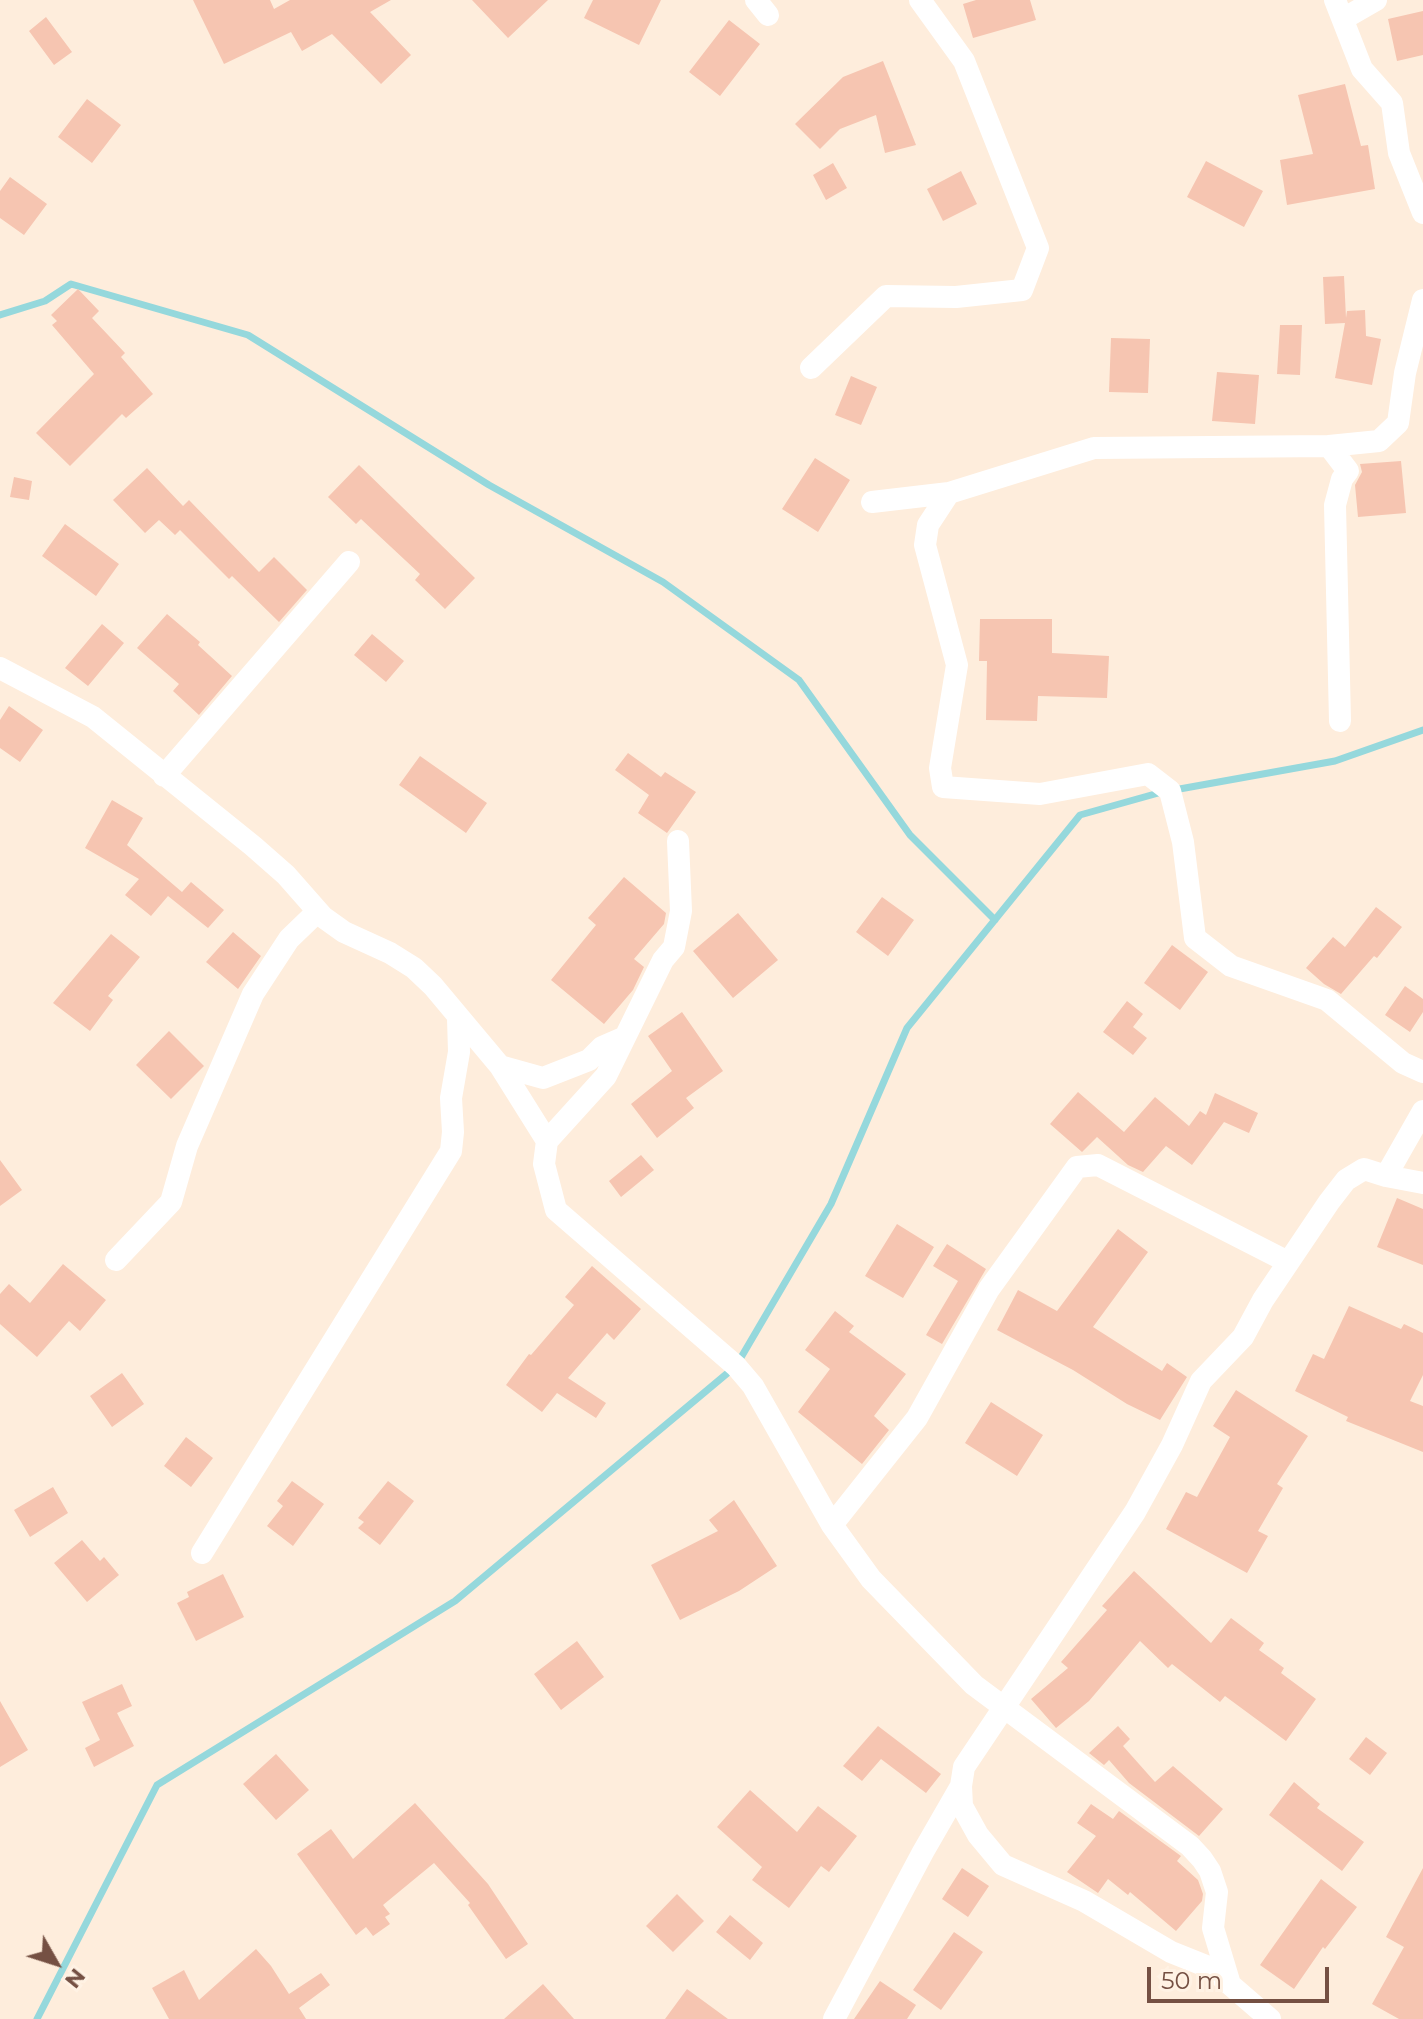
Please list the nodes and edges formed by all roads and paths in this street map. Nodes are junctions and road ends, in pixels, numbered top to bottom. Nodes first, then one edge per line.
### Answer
1 (920, 0) edge
2 (1376, 0) edge
3 (1339, 10) edge
4 (1423, 213) edge
5 (1423, 300) edge
6 (811, 368) dead end
7 (1329, 446) junction
8 (949, 493) junction
9 (872, 502) dead end
10 (349, 562) dead end
11 (0, 668) edge
12 (1340, 721) dead end
13 (164, 776) junction
14 (678, 841) dead end
15 (317, 912) junction
16 (458, 1018) junction
17 (625, 1037) junction
18 (500, 1066) junction
19 (1423, 1072) edge
20 (1423, 1111) edge
21 (547, 1141) junction
22 (1386, 1176) junction
23 (1423, 1183) edge
24 (116, 1260) dead end
25 (1288, 1262) junction
26 (832, 1525) junction
27 (202, 1553) dead end
28 (1003, 1708) junction
29 (961, 1786) junction
30 (1229, 1981) junction
31 (834, 2019) edge
32 (1270, 2019) edge

1 - 6 street
2 - 3 street
3 - 4 street
5 - 7 street
7 - 8 street
7 - 12 street
8 - 9 street
8 - 19 street
10 - 13 street
11 - 13 street
13 - 15 street
14 - 17 street
15 - 16 street
15 - 24 street
16 - 18 street
16 - 27 street
17 - 18 street
17 - 21 street
18 - 21 street
20 - 22 street
21 - 26 street
22 - 23 street
22 - 25 street
25 - 26 street
25 - 28 street
26 - 28 street
28 - 29 street
28 - 30 street
29 - 30 street
29 - 31 street
30 - 32 street

